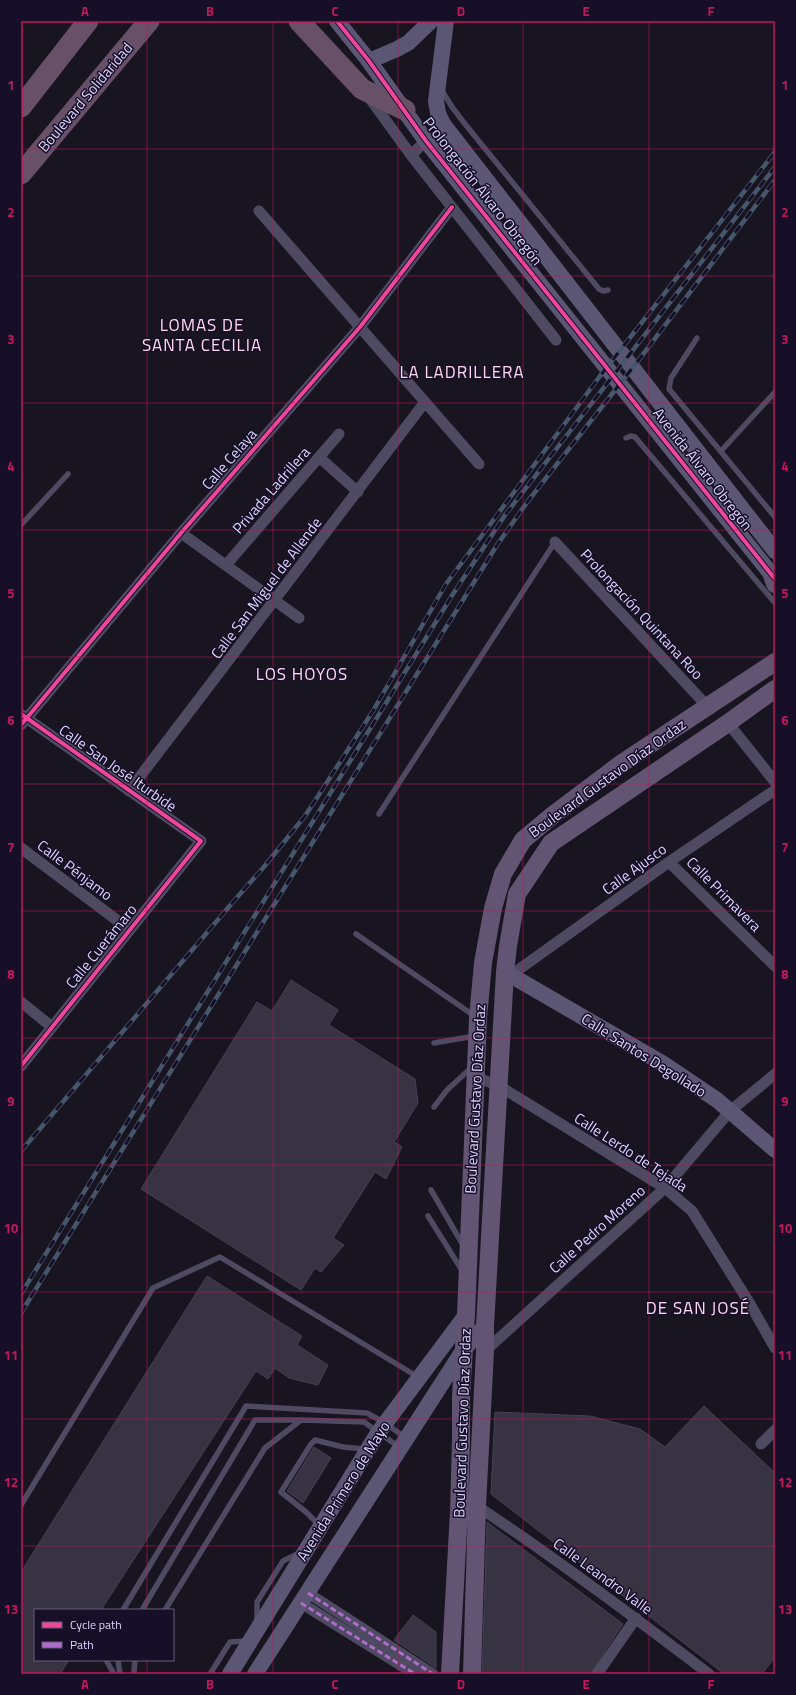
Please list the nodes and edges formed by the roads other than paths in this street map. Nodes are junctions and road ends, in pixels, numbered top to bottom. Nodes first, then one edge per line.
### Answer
1 (88, 21) edge
2 (149, 21) edge
3 (299, 21) edge
4 (338, 21) edge
5 (431, 21) edge
6 (446, 21) edge
7 (370, 61) junction
8 (438, 84) junction
9 (362, 89) junction
10 (21, 107) edge
11 (405, 110) junction
12 (426, 141) junction
13 (411, 155) junction
14 (21, 174) edge
15 (452, 207) junction
16 (259, 211) dead end
17 (608, 290) dead end
18 (360, 327) junction
19 (697, 338) dead end
20 (556, 340) dead end
21 (630, 364) joint
22 (613, 375) joint
23 (775, 392) edge
24 (425, 402) junction
25 (339, 434) dead end
26 (626, 438) dead end
27 (721, 452) junction
28 (319, 457) junction
29 (479, 464) dead end
30 (68, 474) dead end
31 (358, 492) junction
32 (775, 517) edge
33 (21, 524) edge
34 (181, 533) junction
35 (555, 542) joint
36 (775, 552) edge
37 (226, 565) junction
38 (774, 580) edge
39 (275, 601) junction
40 (775, 603) edge
41 (299, 618) dead end
42 (775, 662) edge
43 (775, 688) edge
44 (707, 706) junction
45 (23, 719) edge
46 (728, 723) junction
47 (775, 782) edge
48 (775, 790) edge
49 (129, 791) junction
50 (379, 814) dead end
51 (201, 841) joint
52 (21, 848) edge
53 (669, 862) junction
54 (130, 930) junction
55 (356, 934) dead end
56 (775, 966) edge
57 (508, 973) junction
58 (21, 1002) edge
59 (478, 1018) junction
60 (52, 1027) junction
61 (477, 1036) junction
62 (434, 1043) dead end
63 (21, 1066) edge
64 (476, 1071) junction
65 (775, 1074) edge
66 (499, 1086) junction
67 (434, 1107) dead end
68 (730, 1111) junction
69 (775, 1150) edge
70 (665, 1188) junction
71 (431, 1190) dead end
72 (428, 1216) dead end
73 (468, 1253) junction
74 (467, 1279) junction
75 (466, 1315) junction
76 (485, 1326) junction
77 (775, 1348) edge
78 (464, 1349) junction
79 (485, 1351) junction
80 (418, 1377) junction
81 (301, 1420) junction
82 (382, 1428) junction
83 (775, 1430) edge
84 (403, 1443) junction
85 (761, 1444) dead end
86 (368, 1450) junction
87 (21, 1504) edge
88 (477, 1506) junction
89 (321, 1527) junction
90 (304, 1598) junction
91 (124, 1609) edge
92 (143, 1609) edge
93 (165, 1609) edge
94 (636, 1618) junction
95 (254, 1635) junction
96 (107, 1661) edge
97 (118, 1661) edge
98 (135, 1661) edge
99 (114, 1674) edge
100 (120, 1674) edge
101 (135, 1674) edge
102 (210, 1674) edge
103 (230, 1674) edge
104 (256, 1674) edge
105 (415, 1674) edge
106 (433, 1674) edge
107 (450, 1674) edge
108 (472, 1674) edge
109 (597, 1674) edge
110 (709, 1674) edge

1 - 10 highway
2 - 14 highway, Boulevard Solidaridad
3 - 9 highway
4 - 7 street, Prolongación Álvaro Obregón
5 - 7 street
6 - 8 street
7 - 11 street, Prolongación Álvaro Obregón
8 - 17 lane
8 - 21 street, Prolongación Álvaro Obregón
9 - 11 highway
9 - 13 street
11 - 12 street, Prolongación Álvaro Obregón
12 - 13 street
12 - 22 street, Prolongación Álvaro Obregón
13 - 15 street
15 - 18 street, Calle Celaya
15 - 20 street
16 - 18 street
18 - 24 street
18 - 34 street, Calle Celaya
19 - 27 lane
21 - 36 street, Avenida Álvaro Obregón
22 - 38 street, Avenida Álvaro Obregón
23 - 27 lane
24 - 29 street
24 - 31 street, Calle San Miguel de Allende
25 - 28 street, Privada Ladrillera
26 - 40 lane
27 - 32 lane
28 - 31 street
28 - 37 street, Privada Ladrillera
30 - 33 lane
31 - 39 street, Calle San Miguel de Allende
34 - 37 street
34 - 45 street, Calle Celaya
35 - 44 street, Prolongación Quintana Roo
35 - 50 lane
37 - 39 street
39 - 41 street
39 - 49 street, Calle San Miguel de Allende
42 - 44 main road, Boulevard Gustavo Díaz Ordaz
43 - 46 main road, Boulevard Gustavo Díaz Ordaz
44 - 59 main road, Boulevard Gustavo Díaz Ordaz
45 - 49 street, Calle San José Iturbide
46 - 47 street
46 - 57 main road, Boulevard Gustavo Díaz Ordaz
48 - 53 street, Calle Ajusco
49 - 51 street, Calle San José Iturbide
51 - 54 street, Calle Cuerámaro
52 - 54 street, Calle Pénjamo
53 - 56 street, Calle Primavera
53 - 57 street, Calle Ajusco
54 - 60 street, Calle Cuerámaro
55 - 59 lane
57 - 66 main road, Boulevard Gustavo Díaz Ordaz
57 - 68 street, Calle Santos Degollado
58 - 60 street
59 - 61 main road, Boulevard Gustavo Díaz Ordaz
60 - 63 street, Calle Cuerámaro
61 - 62 lane
61 - 64 main road, Boulevard Gustavo Díaz Ordaz
64 - 66 street, Calle Lerdo de Tejada
64 - 67 lane
64 - 73 main road, Boulevard Gustavo Díaz Ordaz
65 - 68 street, Calle Pedro Moreno
66 - 70 street, Calle Lerdo de Tejada
66 - 76 main road, Boulevard Gustavo Díaz Ordaz
68 - 69 street, Calle Santos Degollado
68 - 70 street, Calle Pedro Moreno
70 - 77 street, Calle Lerdo de Tejada
70 - 79 street, Calle Pedro Moreno
71 - 73 lane
72 - 74 lane
73 - 74 main road, Boulevard Gustavo Díaz Ordaz
74 - 75 main road, Boulevard Gustavo Díaz Ordaz
75 - 78 main road, Boulevard Gustavo Díaz Ordaz
75 - 80 street, Avenida Primero de Mayo
76 - 78 street, Avenida Primero de Mayo
76 - 79 main road, Boulevard Gustavo Díaz Ordaz
78 - 84 street, Avenida Primero de Mayo
78 - 107 main road, Boulevard Gustavo Díaz Ordaz
79 - 88 main road, Boulevard Gustavo Díaz Ordaz
80 - 82 street, Avenida Primero de Mayo
80 - 87 lane
81 - 82 lane
81 - 92 lane
81 - 93 lane
82 - 84 lane
82 - 84 lane
82 - 86 street, Avenida Primero de Mayo
82 - 91 lane
83 - 85 street
84 - 90 street, Avenida Primero de Mayo
86 - 89 street, Avenida Primero de Mayo
86 - 89 lane
88 - 94 street, Calle Leandro Valle
88 - 108 main road, Boulevard Gustavo Díaz Ordaz
89 - 95 street, Avenida Primero de Mayo
90 - 104 street, Avenida Primero de Mayo
90 - 105 street
90 - 106 street
94 - 109 street
94 - 110 street, Calle Leandro Valle
95 - 102 lane
95 - 103 street, Avenida Primero de Mayo
96 - 99 lane
97 - 100 lane
98 - 101 lane

